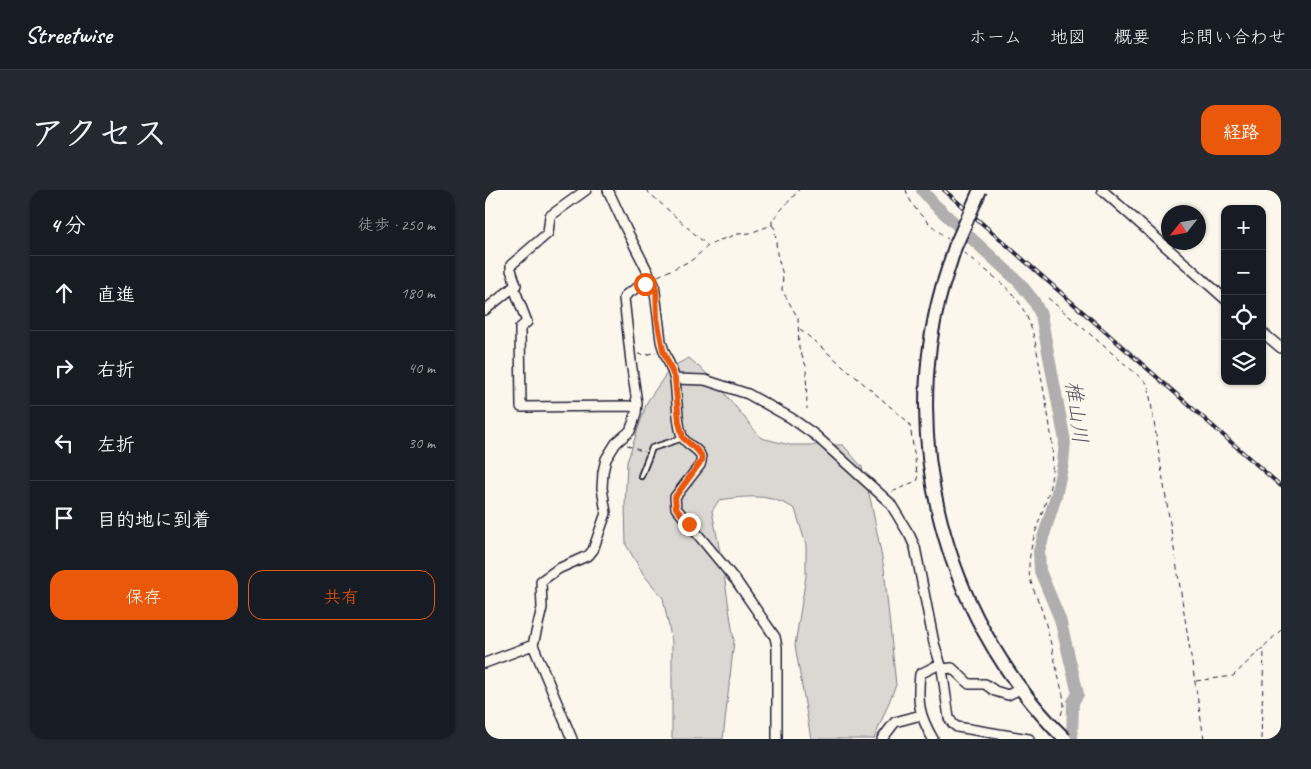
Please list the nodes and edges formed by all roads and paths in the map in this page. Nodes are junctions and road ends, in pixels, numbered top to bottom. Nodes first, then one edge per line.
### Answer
1 (586, 190) edge
2 (608, 190) edge
3 (646, 190) edge
4 (799, 190) edge
5 (906, 190) edge
6 (981, 190) edge
7 (1102, 190) edge
8 (773, 224) junction
9 (951, 242) dead end
10 (708, 246) junction
11 (965, 253) dead end
12 (651, 279) junction
13 (514, 288) junction
14 (1221, 295) edge
15 (1048, 298) dead end
16 (485, 310) edge
17 (799, 329) junction
18 (1266, 335) edge
19 (1281, 348) edge
20 (663, 350) junction
21 (631, 362) junction
22 (675, 379) junction
23 (636, 407) junction
24 (807, 409) dead end
25 (630, 431) junction
26 (683, 438) junction
27 (650, 453) junction
28 (641, 476) dead end
29 (883, 498) junction
30 (1281, 630) edge
31 (533, 644) junction
32 (1262, 648) junction
33 (485, 663) edge
34 (941, 666) junction
35 (1195, 681) junction
36 (1020, 689) junction
37 (921, 715) junction
38 (1056, 726) junction
39 (572, 739) edge
40 (777, 739) edge
41 (882, 739) edge
42 (933, 739) edge
43 (1029, 739) edge
44 (1065, 739) edge
45 (1204, 739) edge
46 (1261, 739) edge

1 - 13 street
2 - 12 street
3 - 10 path
4 - 8 path
5 - 9 path
6 - 36 street, bridge
7 - 14 street
8 - 10 path
8 - 17 path
10 - 12 path
11 - 38 path
12 - 20 street
12 - 21 street
13 - 16 street
13 - 23 street
15 - 35 path
17 - 24 path
17 - 29 path
18 - 19 street
20 - 21 path
20 - 22 street
21 - 23 street
22 - 26 street
22 - 29 street
23 - 25 street
25 - 27 path
25 - 31 street
26 - 27 lane
26 - 40 street
27 - 28 lane
29 - 34 street
30 - 32 path
31 - 33 street
31 - 39 street
32 - 35 path
32 - 46 path
34 - 36 street
34 - 37 street
34 - 43 street
35 - 45 path
36 - 38 street
37 - 41 street
37 - 42 street
38 - 44 street, bridge

